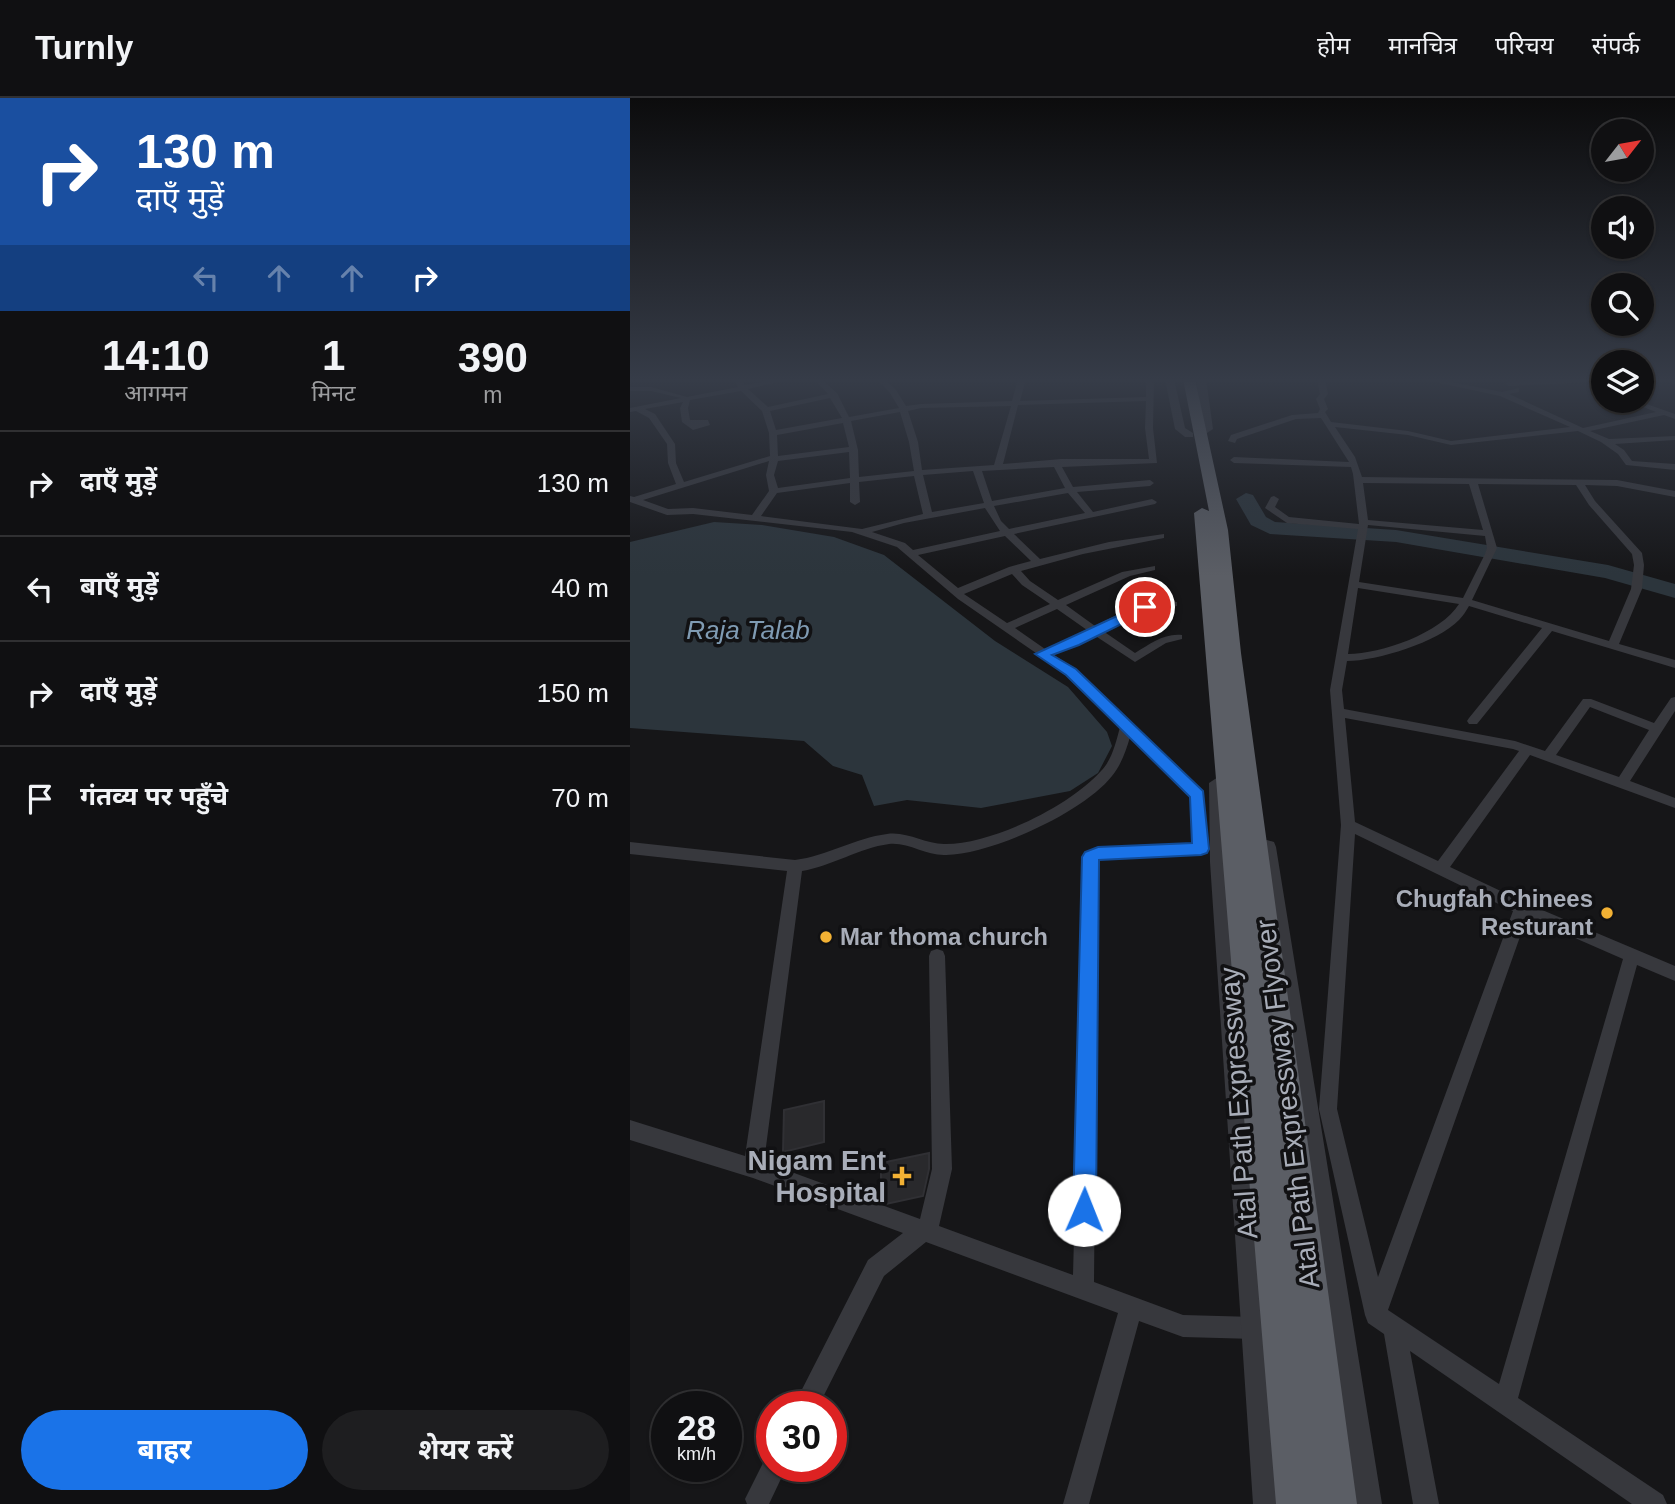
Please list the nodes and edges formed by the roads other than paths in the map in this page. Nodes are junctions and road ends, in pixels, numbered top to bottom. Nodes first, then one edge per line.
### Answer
1 (671, 445) edge
2 (773, 445) edge
3 (852, 445) edge
4 (915, 445) edge
5 (1004, 445) edge
6 (1152, 445) edge
7 (1197, 445) edge
8 (1345, 445) edge
9 (1611, 445) edge
10 (852, 449) junction
11 (774, 458) junction
12 (1234, 460) dead end
13 (1061, 462) junction
14 (998, 465) junction
15 (1353, 465) junction
16 (976, 467) junction
17 (1675, 467) edge
18 (918, 473) junction
19 (1357, 480) junction
20 (854, 481) junction
21 (1473, 482) junction
22 (1578, 482) junction
23 (1150, 483) dead end
24 (681, 485) junction
25 (1070, 490) junction
26 (774, 491) junction
27 (1675, 494) edge
28 (632, 499) edge
29 (1274, 499) dead end
30 (855, 502) dead end
31 (1152, 502) dead end
32 (991, 504) junction
33 (928, 515) junction
34 (1091, 515) junction
35 (755, 517) junction
36 (1363, 525) junction
37 (862, 532) junction
38 (1009, 532) junction
39 (1487, 533) junction
40 (1161, 536) dead end
41 (912, 553) junction
42 (1037, 562) junction
43 (1151, 568) dead end
44 (1013, 569) junction
45 (1352, 584) junction
46 (957, 593) junction
47 (1463, 601) junction
48 (1056, 604) junction
49 (1173, 604) dead end
50 (1550, 625) junction
51 (1006, 628) junction
52 (1097, 632) junction
53 (1178, 637) dead end
54 (1612, 646) junction
55 (1041, 654) junction
56 (1341, 658) junction
57 (1675, 664) edge
58 (1675, 701) edge
59 (1228, 703) junction
60 (1337, 712) junction
61 (1473, 721) dead end
62 (1127, 726) junction
63 (1658, 729) junction
64 (1527, 750) junction
65 (1548, 757) junction
66 (1622, 783) junction
67 (1238, 791) junction
68 (1675, 803) edge
69 (1348, 825) junction
70 (630, 848) edge
71 (795, 866) junction
72 (1440, 869) junction
73 (1522, 908) junction
74 (1632, 955) junction
75 (937, 956) dead end
76 (1675, 974) edge
77 (630, 1130) edge
78 (753, 1168) junction
79 (924, 1232) junction
80 (1083, 1291) junction
81 (1131, 1308) junction
82 (1385, 1321) junction
83 (1255, 1328) junction
84 (813, 1391) edge
85 (1505, 1403) junction
86 (767, 1482) edge
87 (758, 1499) dead end
88 (1076, 1504) edge
89 (1269, 1504) edge
90 (1297, 1504) edge
91 (1336, 1504) edge
92 (1366, 1504) edge
93 (1426, 1504) edge
94 (1654, 1504) edge

1 - 24 street
2 - 11 street
3 - 10 street
4 - 18 street
5 - 14 street
6 - 13 street
7 - 59 highway, Atal Path Expressway Flyover
8 - 15 street
9 - 17 street
10 - 11 street
10 - 20 street
11 - 24 street
11 - 26 street
12 - 15 street
13 - 14 street
13 - 25 street
14 - 16 street
15 - 19 street
16 - 18 street
16 - 32 street
18 - 20 street
18 - 33 street
19 - 21 street
19 - 36 street
20 - 26 street
20 - 30 street
21 - 22 street
21 - 39 street
22 - 27 street
22 - 54 street
23 - 25 street
24 - 28 street
25 - 32 street
25 - 34 street
26 - 35 street
28 - 35 street
29 - 36 street
31 - 34 street
32 - 33 street
32 - 38 street
33 - 37 street
34 - 38 street
35 - 37 street
36 - 39 street
36 - 45 street
37 - 41 street
38 - 41 street
38 - 42 street
39 - 47 street
40 - 42 street
41 - 46 street
42 - 44 street
43 - 48 street
44 - 46 street
44 - 48 street
45 - 47 street
45 - 56 street
46 - 51 street
47 - 50 street
47 - 56 street
48 - 51 street
48 - 52 street
49 - 52 street
50 - 54 street
50 - 61 street
51 - 55 street
52 - 53 street
52 - 55 street
54 - 57 street
55 - 62 street
56 - 60 street
58 - 63 street
59 - 67 highway, Atal Path Expressway Flyover
59 - 83 street, Atal Path Expressway
59 - 92 street
60 - 64 street
60 - 69 street
62 - 71 street
62 - 80 street
63 - 65 street
63 - 66 street
64 - 65 street
64 - 72 street
65 - 66 street
66 - 68 street
67 - 90 highway, Atal Path Expressway Flyover
67 - 91 highway, Atal Path Expressway Flyover
69 - 72 street
69 - 82 street
70 - 71 street
71 - 78 street
72 - 73 street
73 - 74 street
73 - 82 street
74 - 76 street
74 - 85 street
75 - 79 street
77 - 78 street
78 - 79 street
79 - 80 street
79 - 84 street
80 - 81 street
81 - 83 street
81 - 88 street
82 - 85 street
82 - 93 street
83 - 89 street, Atal Path Expressway
85 - 94 street
86 - 87 street

